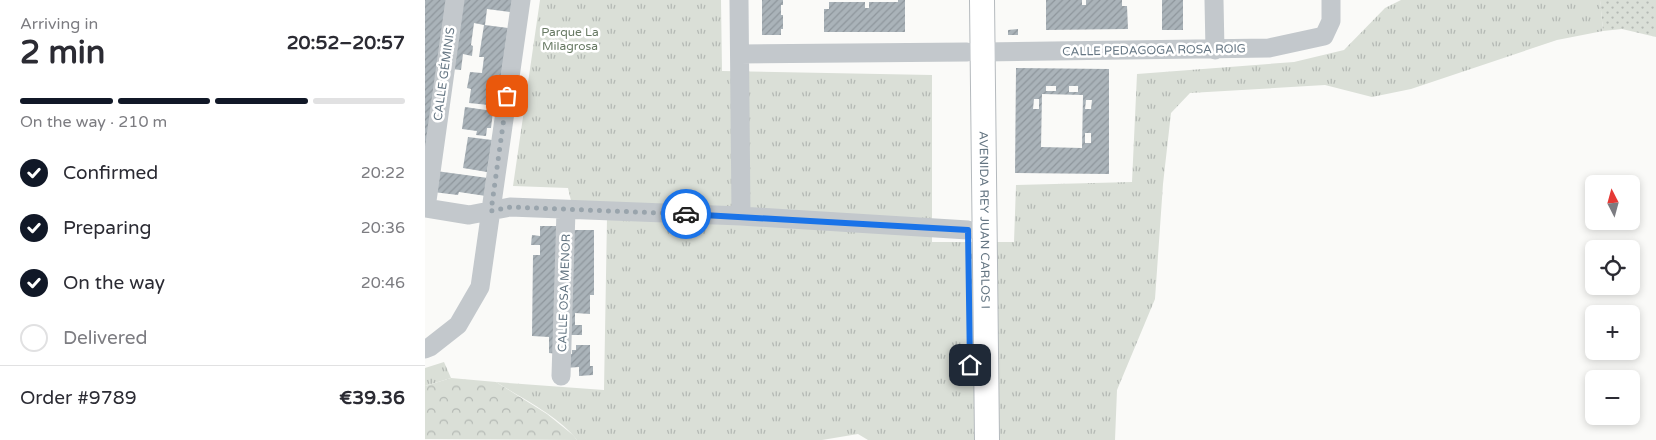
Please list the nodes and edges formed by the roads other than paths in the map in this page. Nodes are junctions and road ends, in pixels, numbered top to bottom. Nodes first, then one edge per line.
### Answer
1 (455, 0) edge
2 (521, 0) edge
3 (739, 0) edge
4 (966, 0) edge
5 (982, 0) edge
6 (1214, 0) edge
7 (1331, 0) edge
8 (1215, 50) junction
9 (975, 52) junction
10 (740, 54) junction
11 (425, 208) edge
12 (566, 210) junction
13 (491, 211) junction
14 (741, 216) junction
15 (968, 230) junction
16 (425, 349) edge
17 (561, 376) dead end
18 (970, 440) edge
19 (987, 440) edge

1 - 11 street, CALLE GÉMINIS
2 - 13 street
3 - 10 street
4 - 9 main road, AVENIDA REY JUAN CARLOS I
5 - 9 main road, AVENIDA REY JUAN CARLOS I
6 - 8 street
7 - 8 street, CALLE PEDAGOGA ROSA ROIG
8 - 9 street, CALLE PEDAGOGA ROSA ROIG
9 - 10 street, CALLE PEDAGOGA ROSA ROIG
9 - 15 main road, AVENIDA REY JUAN CARLOS I
9 - 19 main road, AVENIDA REY JUAN CARLOS I
10 - 14 street
11 - 13 street
12 - 13 street
12 - 14 street
12 - 17 street, CALLE OSA MENOR
13 - 16 street
14 - 15 street
15 - 18 main road, AVENIDA REY JUAN CARLOS I

